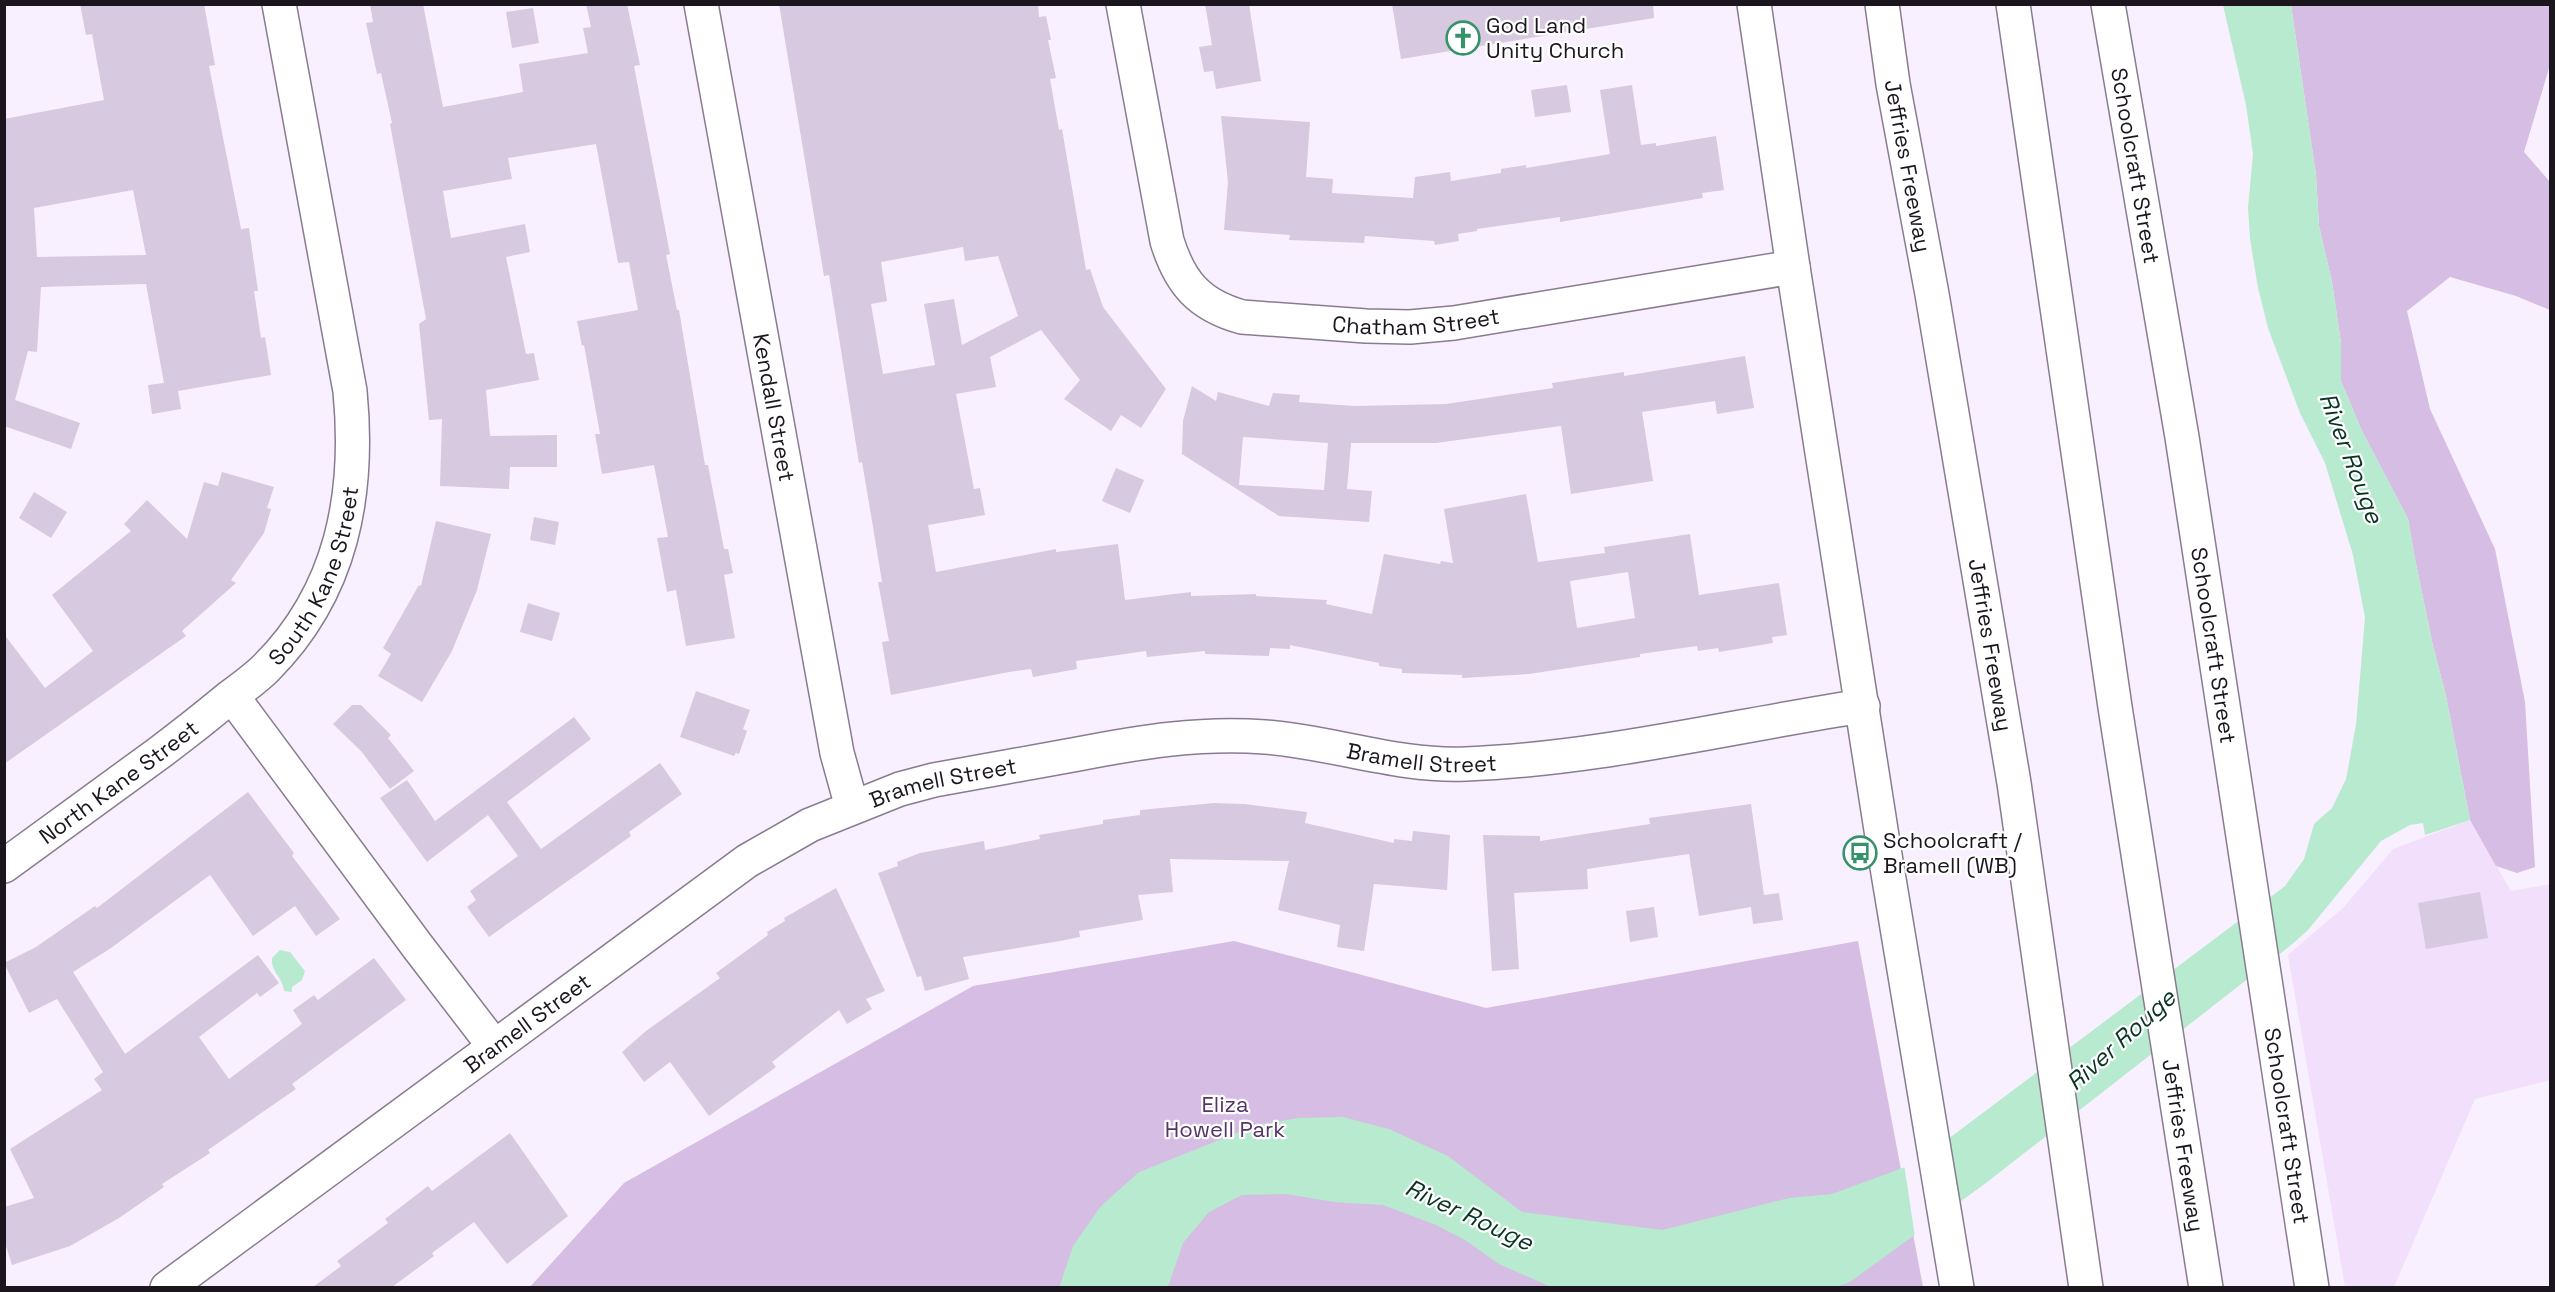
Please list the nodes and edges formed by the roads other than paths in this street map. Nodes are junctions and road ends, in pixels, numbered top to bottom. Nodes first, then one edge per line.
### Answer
1 (279, 4) edge
2 (701, 4) edge
3 (1123, 4) edge
4 (1754, 4) edge
5 (1882, 4) edge
6 (2013, 4) edge
7 (2108, 4) edge
8 (1793, 267) junction
9 (232, 696) junction
10 (1863, 706) junction
11 (852, 807) junction
12 (4, 866) edge
13 (494, 1046) junction
14 (1955, 1277) edge
15 (167, 1287) edge
16 (2086, 1287) edge
17 (2206, 1287) edge
18 (2312, 1287) edge

1 - 9 main road, South Kane Street
2 - 11 main road, Kendall Street
3 - 8 main road, Chatham Street
4 - 8 main road
5 - 16 main road, Jeffries Freeway
6 - 17 main road, Jeffries Freeway
7 - 18 main road, Schoolcraft Street
8 - 10 main road
9 - 12 main road, North Kane Street
9 - 13 main road
10 - 11 main road, Bramell Street
10 - 14 main road
11 - 13 main road, Bramell Street
13 - 15 main road, Bramell Street

